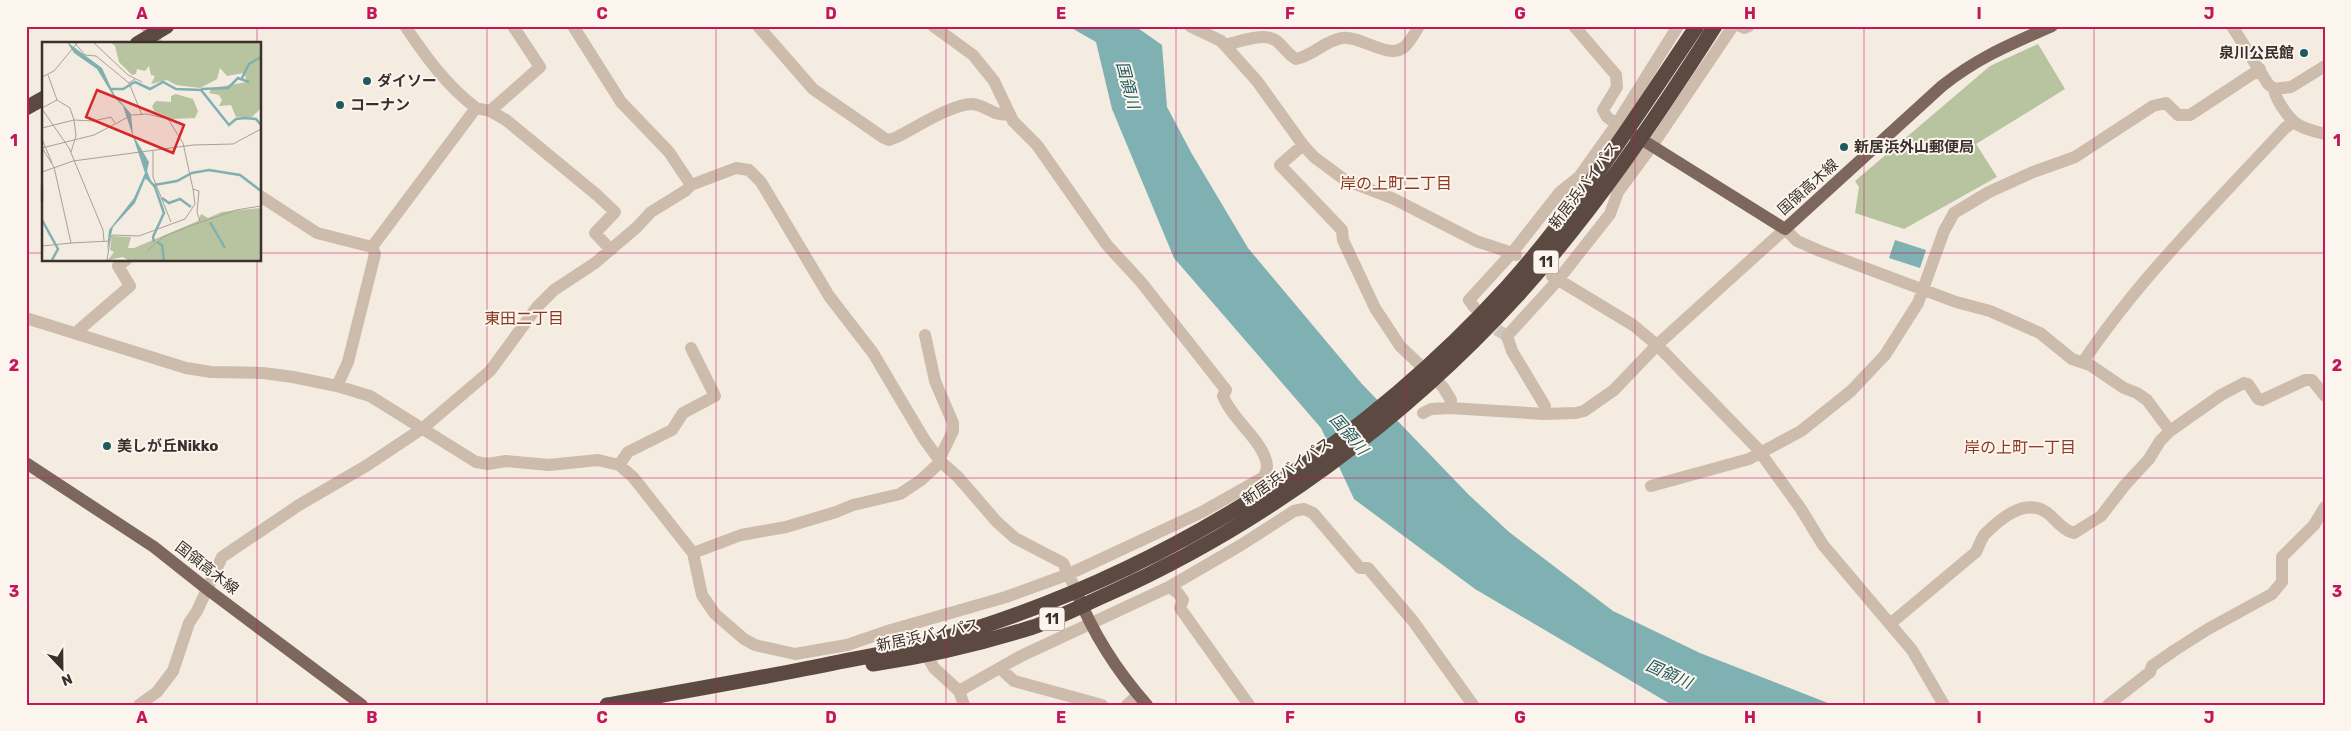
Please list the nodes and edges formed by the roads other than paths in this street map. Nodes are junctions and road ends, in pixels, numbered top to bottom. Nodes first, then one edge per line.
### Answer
1 (405, 26) edge
2 (513, 26) edge
3 (573, 26) edge
4 (758, 26) edge
5 (933, 26) edge
6 (1190, 26) edge
7 (1419, 26) edge
8 (1574, 26) edge
9 (1678, 26) edge
10 (1697, 26) edge
11 (1715, 26) edge
12 (1733, 26) edge
13 (1740, 26) edge
14 (1749, 26) edge
15 (2052, 26) edge
16 (2232, 26) edge
17 (156, 32) edge
18 (140, 42) edge
19 (1225, 45) junction
20 (2325, 66) edge
21 (2260, 69) junction
22 (2274, 88) junction
23 (42, 99) edge
24 (26, 108) edge
25 (476, 108) junction
26 (490, 110) junction
27 (1009, 114) junction
28 (2292, 123) junction
29 (1621, 128) junction
30 (2325, 134) edge
31 (1646, 143) junction
32 (1303, 145) junction
33 (691, 185) junction
34 (261, 197) edge
35 (1785, 229) junction
36 (372, 247) junction
37 (611, 250) junction
38 (1514, 254) junction
39 (125, 261) edge
40 (1555, 278) junction
41 (1924, 289) junction
42 (1474, 307) dead end
43 (26, 318) edge
44 (77, 334) junction
45 (925, 335) dead end
46 (1657, 345) junction
47 (691, 348) dead end
48 (2083, 362) junction
49 (1435, 369) junction
50 (337, 386) junction
51 (2325, 396) edge
52 (1450, 408) junction
53 (1423, 413) dead end
54 (1544, 414) junction
55 (424, 428) junction
56 (2170, 431) junction
57 (1761, 454) junction
58 (940, 461) junction
59 (26, 463) edge
60 (619, 465) junction
61 (1299, 477) junction
62 (1651, 486) dead end
63 (2325, 507) edge
64 (693, 553) junction
65 (1069, 574) junction
66 (1169, 587) junction
67 (207, 589) junction
68 (1076, 590) junction
69 (1082, 606) junction
70 (1090, 623) junction
71 (1890, 624) junction
72 (924, 651) junction
73 (1000, 668) junction
74 (959, 691) junction
75 (1138, 694) junction
76 (139, 705) edge
77 (362, 705) edge
78 (607, 705) edge
79 (964, 705) edge
80 (1102, 705) edge
81 (1127, 705) edge
82 (1147, 705) edge
83 (1249, 705) edge
84 (1473, 705) edge
85 (1944, 705) edge
86 (2108, 705) edge

1 - 25 street
2 - 26 street
3 - 33 street
4 - 27 street
5 - 27 street
6 - 19 street
7 - 19 street
8 - 29 street
9 - 29 street
10 - 29 highway, 新居浜バイパス / 11
11 - 31 highway, 新居浜バイパス / 11
12 - 31 street
13 - 14 street
15 - 35 main road, 国領高木線
16 - 21 street
17 - 18 highway
19 - 32 street
20 - 22 street
21 - 22 street
21 - 41 street
22 - 28 street
23 - 24 highway
25 - 26 street
25 - 36 street
26 - 37 street
27 - 65 street
28 - 30 street
28 - 48 street
29 - 31 main road, 国領高木線
29 - 38 street
29 - 49 highway, 新居浜バイパス / 11
31 - 35 main road, 国領高木線
31 - 40 street
31 - 49 highway, 新居浜バイパス / 11
32 - 38 street
32 - 52 street
33 - 37 street
33 - 58 street
34 - 36 street
35 - 41 street
35 - 46 street
36 - 50 street
37 - 55 street
38 - 42 street
39 - 44 street
40 - 46 street
40 - 54 street
41 - 48 street
41 - 57 street
43 - 44 street
44 - 50 street
45 - 58 street
46 - 54 street
46 - 57 street
47 - 60 street
48 - 56 street
49 - 61 highway, 新居浜バイパス / 11
50 - 55 street
51 - 56 street
52 - 53 street
52 - 54 street
55 - 60 street
55 - 67 street
56 - 71 street
57 - 62 street
57 - 71 street
58 - 64 street
58 - 65 street
59 - 67 main road, 国領高木線
60 - 64 street
61 - 68 highway, 新居浜バイパス / 11
61 - 69 highway, 新居浜バイパス / 11
63 - 86 street
64 - 65 street
65 - 68 street
66 - 70 street
66 - 83 street
66 - 84 street
67 - 76 street
67 - 77 main road, 国領高木線
68 - 69 main road
68 - 72 highway, 新居浜バイパス / 11
69 - 70 main road
69 - 72 highway, 新居浜バイパス / 11
70 - 73 street
70 - 75 main road
71 - 85 street
72 - 74 street
72 - 78 highway, 新居浜バイパス / 11
73 - 74 street
73 - 80 street
74 - 79 street
75 - 81 street
75 - 82 main road

